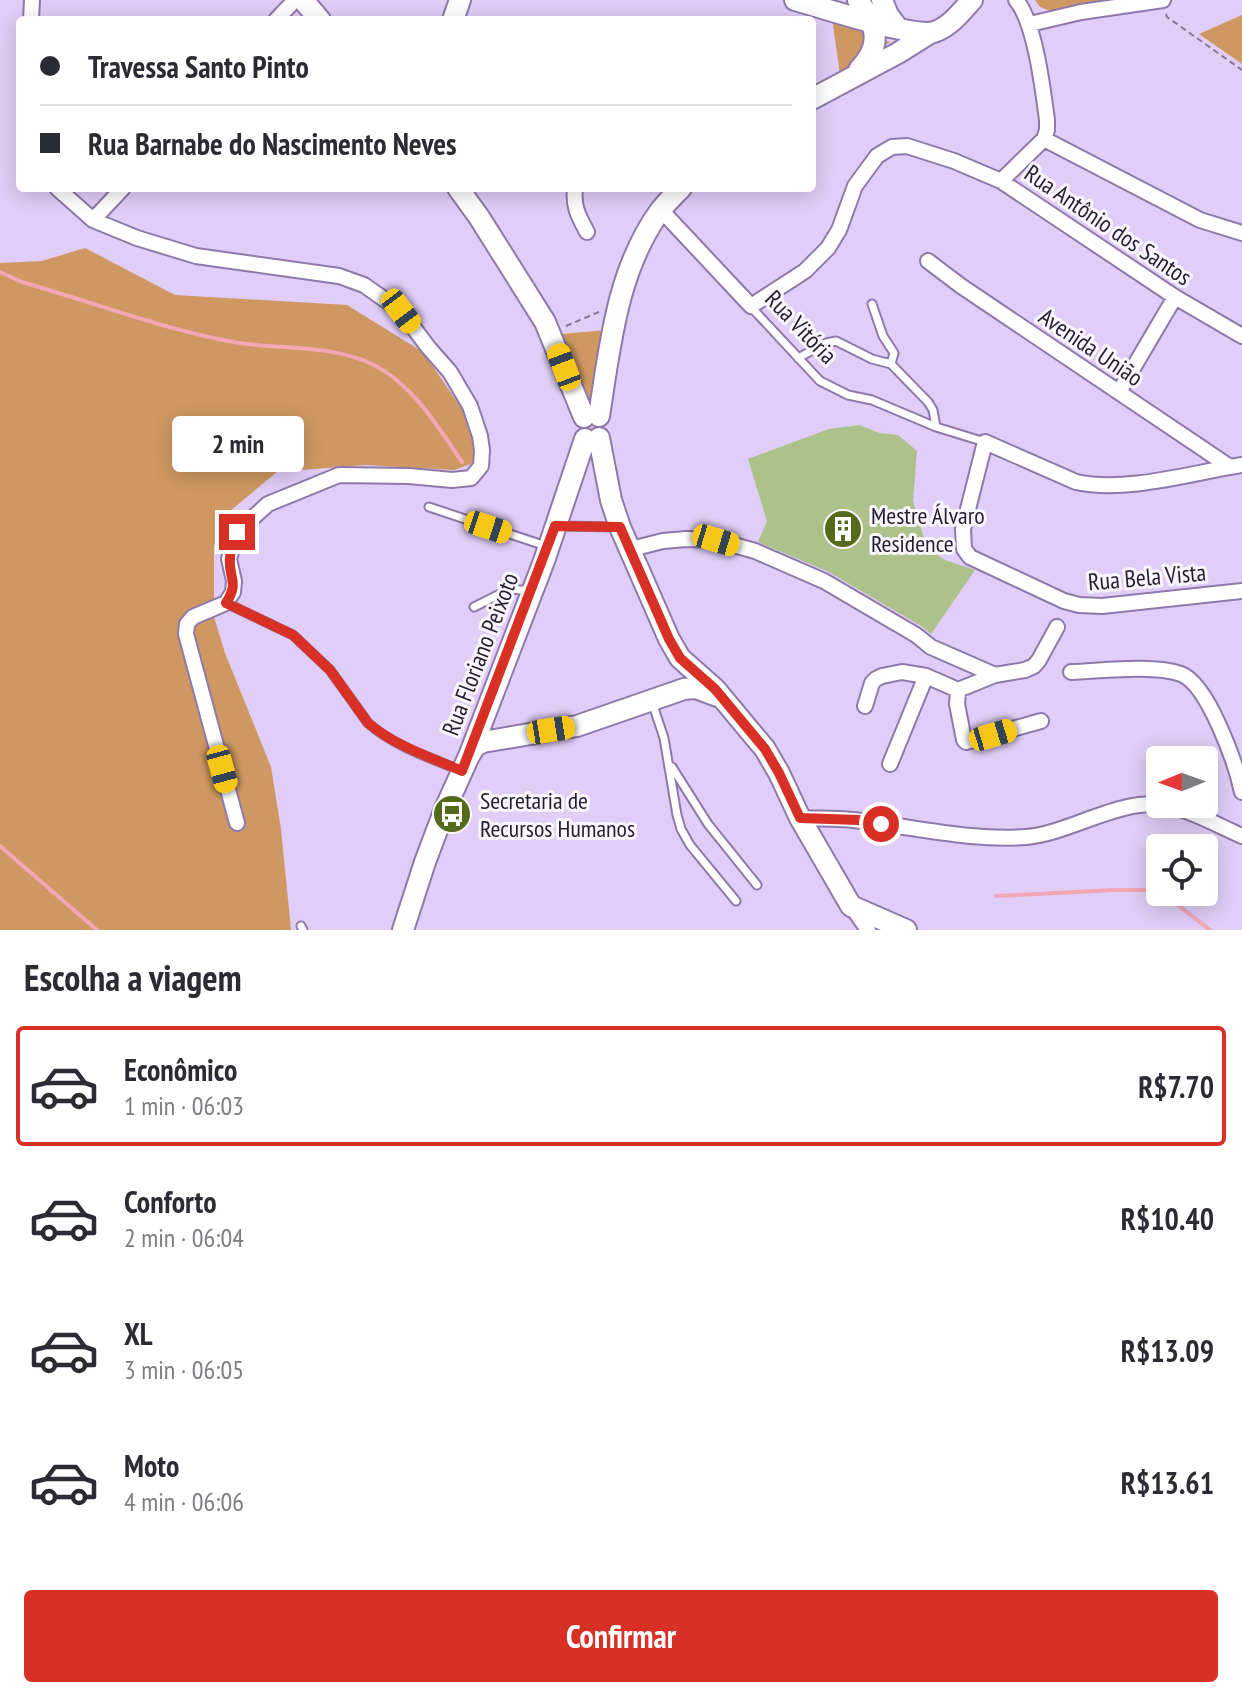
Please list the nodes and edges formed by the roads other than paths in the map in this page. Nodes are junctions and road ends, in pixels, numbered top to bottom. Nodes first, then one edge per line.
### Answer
1 (295, 0) edge
2 (303, 0) edge
3 (795, 0) edge
4 (858, 0) edge
5 (882, 0) edge
6 (972, 0) edge
7 (1016, 0) edge
8 (1162, 0) edge
9 (1136, 2) edge
10 (280, 16) edge
11 (317, 16) edge
12 (872, 21) junction
13 (1030, 24) junction
14 (898, 28) junction
15 (930, 33) junction
16 (853, 76) junction
17 (816, 97) edge
18 (1044, 139) junction
19 (1001, 181) junction
20 (62, 192) edge
21 (119, 192) edge
22 (461, 192) edge
23 (574, 192) edge
24 (677, 192) edge
25 (661, 210) junction
26 (93, 220) junction
27 (587, 232) dead end
28 (1242, 233) edge
29 (928, 261) dead end
30 (1175, 297) junction
31 (872, 304) dead end
32 (751, 306) junction
33 (1242, 336) edge
34 (798, 358) junction
35 (891, 364) junction
36 (1119, 392) junction
37 (592, 417) junction
38 (936, 427) junction
39 (592, 439) junction
40 (985, 442) junction
41 (1236, 466) edge
42 (429, 507) dead end
43 (555, 526) junction
44 (620, 527) junction
45 (548, 547) junction
46 (631, 549) junction
47 (532, 591) junction
48 (1242, 591) edge
49 (226, 603) junction
50 (474, 607) dead end
51 (1057, 627) dead end
52 (669, 639) junction
53 (1071, 672) dead end
54 (995, 675) junction
55 (926, 676) junction
56 (958, 690) junction
57 (660, 698) junction
58 (722, 698) junction
59 (865, 706) dead end
60 (483, 717) junction
61 (1041, 721) dead end
62 (500, 739) junction
63 (669, 763) junction
64 (465, 764) junction
65 (890, 764) dead end
66 (1242, 792) edge
67 (800, 818) junction
68 (237, 823) dead end
69 (1241, 832) edge
70 (757, 885) dead end
71 (736, 901) dead end
72 (851, 906) junction
73 (403, 930) edge
74 (868, 930) edge
75 (906, 930) edge

1 - 10 street
2 - 11 street
3 - 12 street
4 - 12 street
5 - 14 street
6 - 15 street
7 - 13 street
8 - 9 street
9 - 13 street
12 - 14 street
12 - 16 street
13 - 18 street
14 - 15 street
15 - 16 street
16 - 17 street
18 - 19 street, Rua Antônio dos Santos
18 - 28 street
19 - 30 street, Rua Antônio dos Santos
19 - 32 street
20 - 26 street
21 - 26 street
22 - 37 street
23 - 27 street
24 - 25 street
25 - 32 street, Rua Vitória
25 - 37 street
26 - 49 street
29 - 36 street, Avenida União
30 - 33 street, Rua Antônio dos Santos
30 - 36 street
31 - 35 lane
32 - 34 lane, Rua Vitória
34 - 35 lane
34 - 38 lane, Rua Vitória
35 - 38 lane
36 - 41 street, Avenida União
37 - 39 street
38 - 40 lane, Rua Vitória
39 - 43 street, Rua Floriano Peixoto
39 - 44 street
40 - 41 street
40 - 48 street, Rua Bela Vista
42 - 45 lane
43 - 44 lane
43 - 45 street, Rua Floriano Peixoto
44 - 46 street
45 - 47 street, Rua Floriano Peixoto
46 - 52 street
46 - 54 street
47 - 50 lane
47 - 60 street, Rua Floriano Peixoto
49 - 64 lane
49 - 68 street
51 - 54 street
52 - 57 street
52 - 58 street
53 - 66 street
54 - 56 street
55 - 56 street
55 - 59 street
55 - 65 street
56 - 61 street
57 - 58 street
57 - 62 street
57 - 63 lane
58 - 67 street
60 - 62 street
60 - 64 street, Rua Floriano Peixoto
62 - 64 street
63 - 70 lane
63 - 71 lane
64 - 73 street, Rua Floriano Peixoto
67 - 69 street
67 - 72 street
72 - 74 street
72 - 75 street

